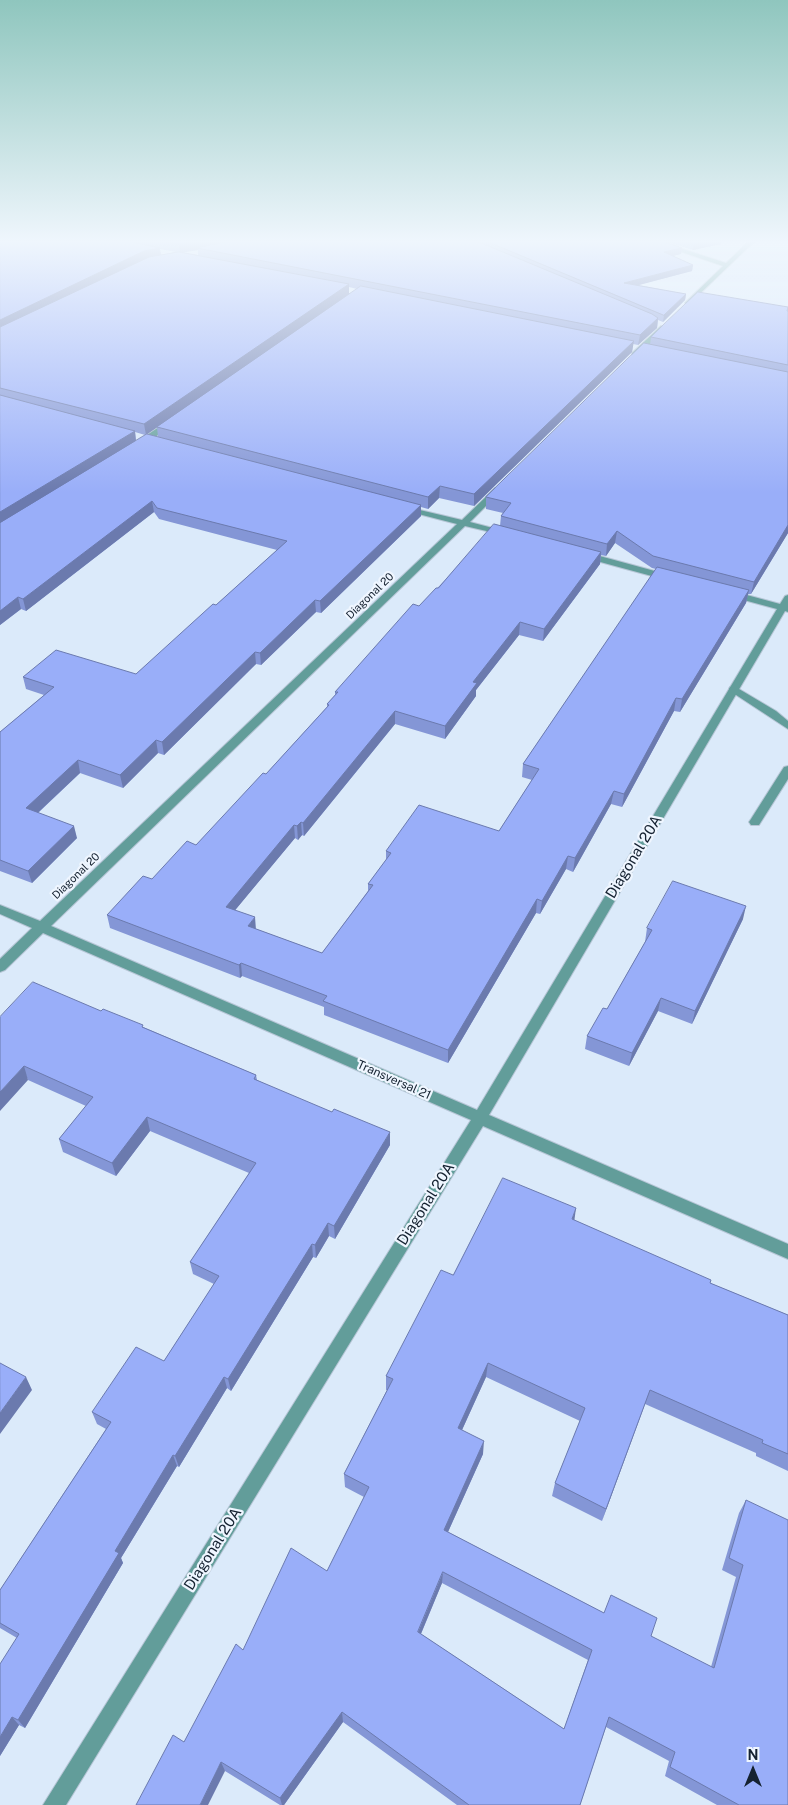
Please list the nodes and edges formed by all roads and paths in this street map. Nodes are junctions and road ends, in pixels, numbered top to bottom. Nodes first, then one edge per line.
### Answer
1 (666, 324) edge
2 (626, 364) edge
3 (180, 417) edge
4 (142, 438) junction
5 (156, 442) edge
6 (130, 450) edge
7 (506, 482) edge
8 (397, 506) edge
9 (464, 524) junction
10 (512, 536) edge
11 (580, 554) edge
12 (676, 579) edge
13 (725, 592) edge
14 (786, 605) edge
15 (734, 689) junction
16 (788, 726) edge
17 (788, 770) edge
18 (755, 822) dead end
19 (0, 908) edge
20 (41, 926) junction
21 (0, 967) edge
22 (480, 1118) junction
23 (788, 1252) edge
24 (54, 1805) edge

1 - 2 street
3 - 4 street
4 - 5 street
4 - 6 street
7 - 9 street, Diagonal 20
8 - 9 street
9 - 10 street
9 - 20 street, Diagonal 20
11 - 12 street
13 - 14 street
14 - 15 street, Diagonal 20A
15 - 16 street
15 - 22 street, Diagonal 20A
17 - 18 street
19 - 20 street, Transversal 21
20 - 21 street, Diagonal 20
20 - 22 street, Transversal 21
22 - 23 street, Transversal 21
22 - 24 street, Diagonal 20A

